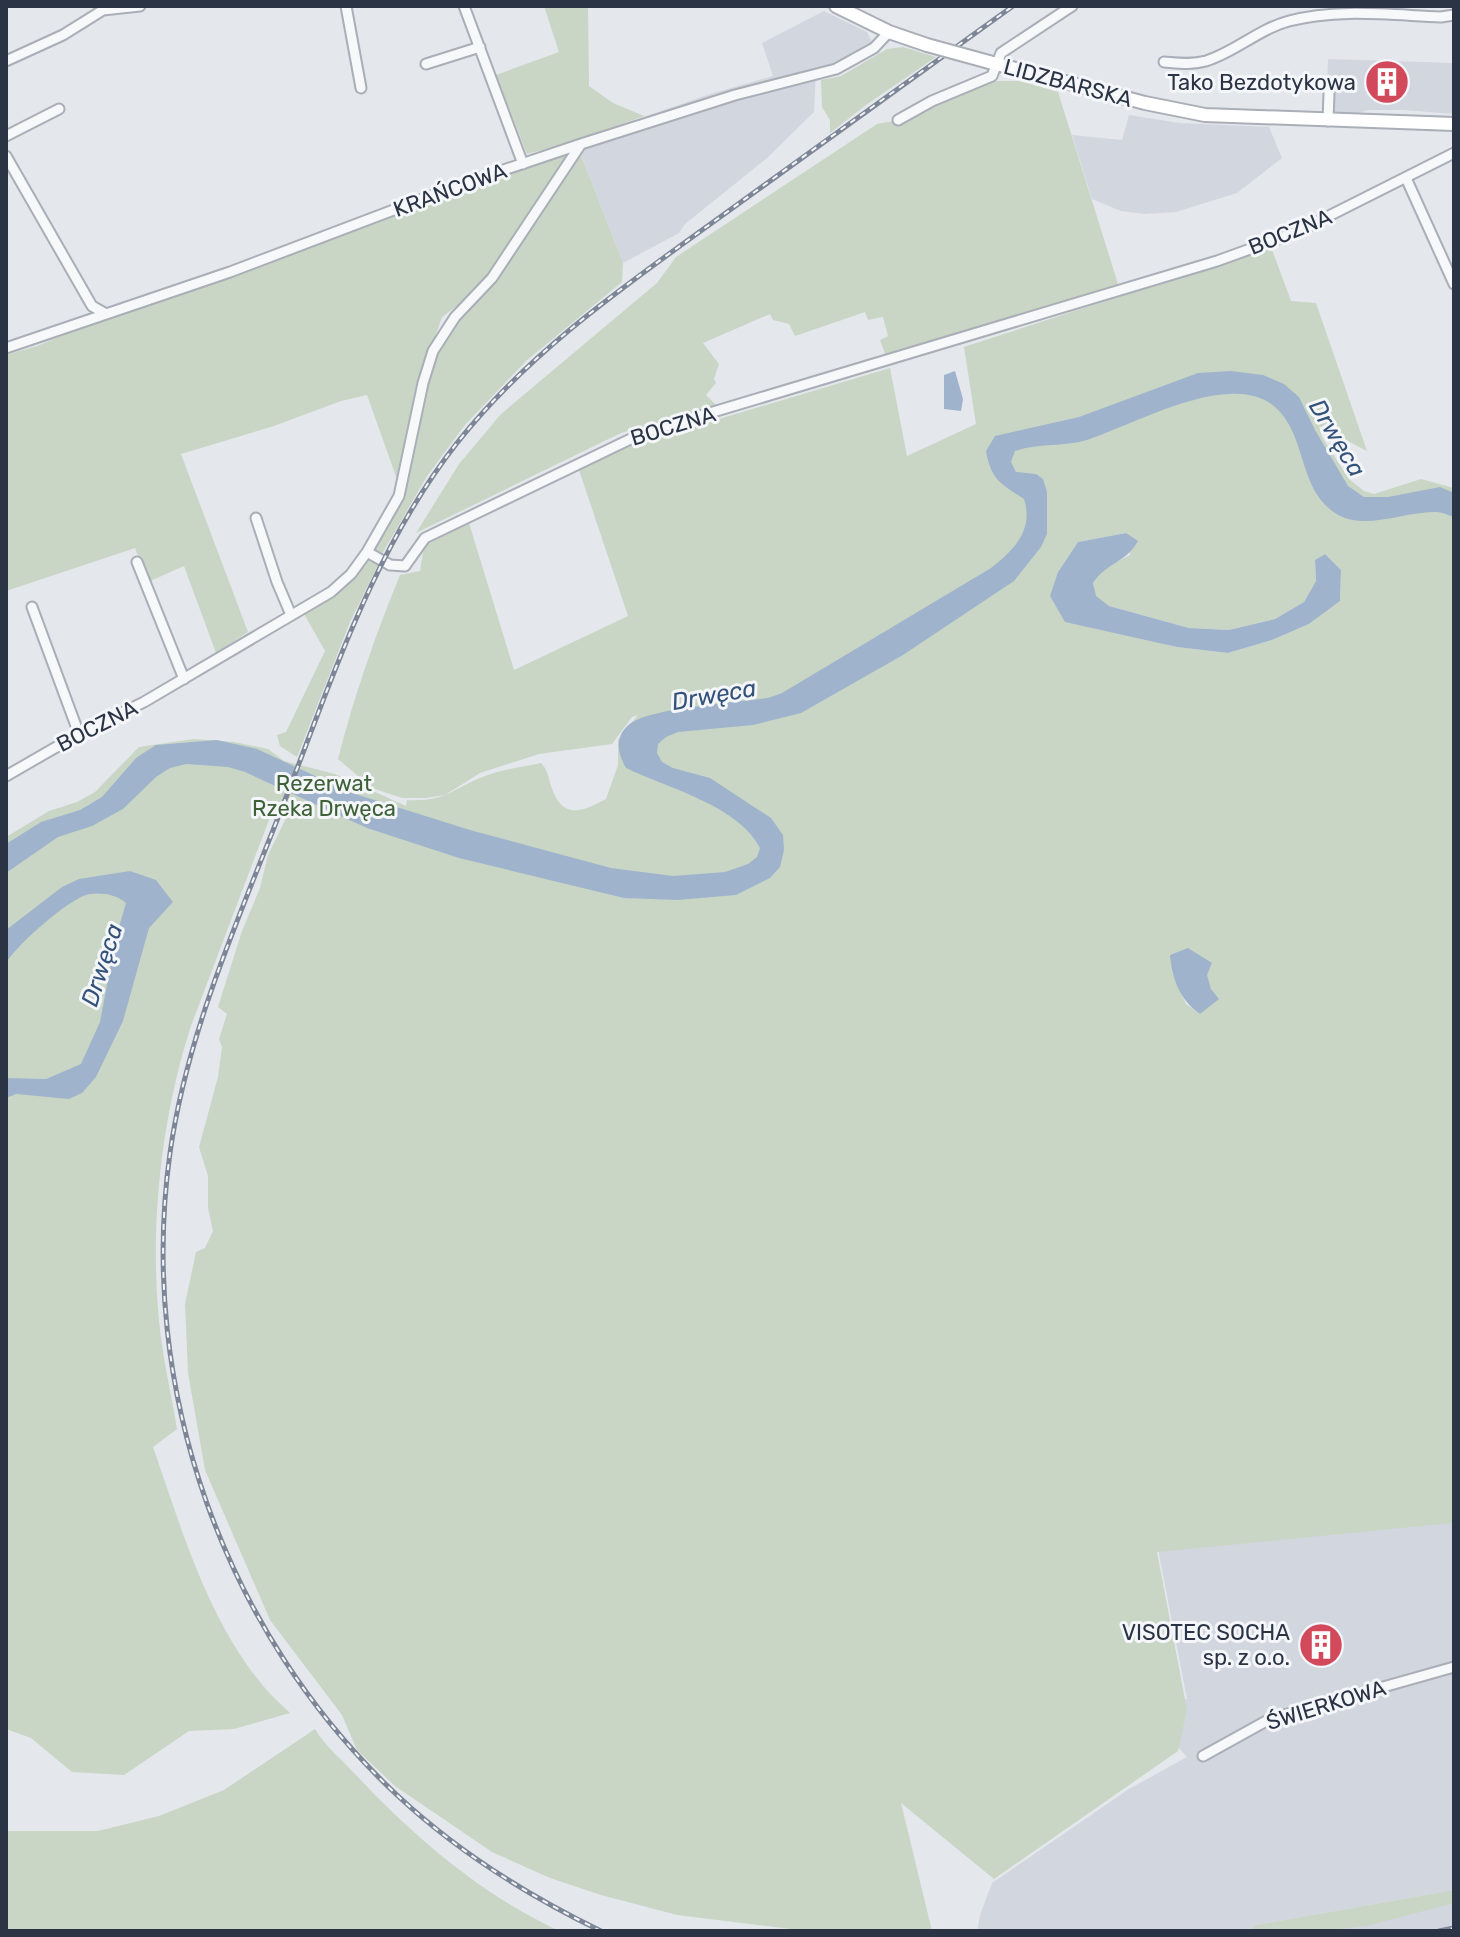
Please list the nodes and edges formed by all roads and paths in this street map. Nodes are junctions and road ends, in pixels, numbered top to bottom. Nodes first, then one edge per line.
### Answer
1 (140, 6) edge
2 (346, 6) edge
3 (464, 6) edge
4 (836, 6) edge
5 (1072, 6) edge
6 (1335, 10) edge
7 (1454, 15) edge
8 (889, 32) junction
9 (480, 47) junction
10 (6, 61) edge
11 (1164, 62) dead end
12 (993, 63) junction
13 (426, 64) dead end
14 (361, 88) dead end
15 (1329, 93) dead end
16 (59, 109) dead end
17 (898, 120) dead end
18 (1328, 121) junction
19 (1454, 124) edge
20 (6, 136) edge
21 (581, 144) junction
22 (1454, 153) edge
23 (6, 156) edge
24 (523, 164) junction
25 (1406, 178) junction
26 (1454, 284) edge
27 (106, 314) junction
28 (6, 348) edge
29 (256, 518) dead end
30 (367, 552) junction
31 (137, 562) dead end
32 (32, 607) dead end
33 (291, 615) junction
34 (184, 679) junction
35 (79, 734) junction
36 (6, 776) edge
37 (1454, 1667) edge
38 (1203, 1756) dead end

1 - 10 street
2 - 14 street
3 - 9 street
4 - 8 main road, LIDZBARSKA
5 - 12 street
6 - 7 street
6 - 11 street
8 - 12 main road, LIDZBARSKA, bridge
8 - 21 street, KRAŃCOWA
9 - 13 street
9 - 24 street
12 - 17 street
12 - 18 main road, LIDZBARSKA
15 - 18 street
16 - 20 street
18 - 19 main road, LIDZBARSKA
21 - 24 street, KRAŃCOWA
21 - 30 street
22 - 25 street, BOCZNA
23 - 27 street
24 - 27 street, KRAŃCOWA
25 - 26 street
25 - 30 street, BOCZNA
27 - 28 street, KRAŃCOWA
29 - 33 street
30 - 33 street, BOCZNA
31 - 34 street
32 - 35 street
33 - 34 street, BOCZNA
34 - 35 street, BOCZNA
35 - 36 street, BOCZNA
37 - 38 street, ŚWIERKOWA

